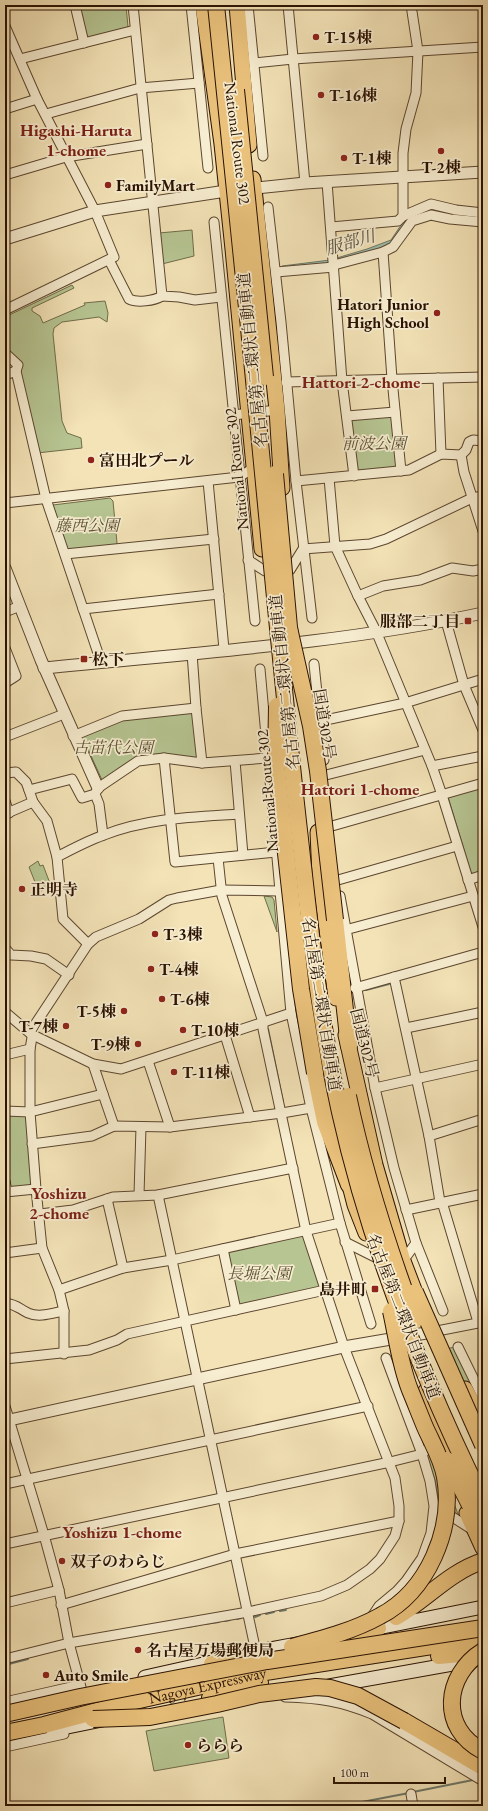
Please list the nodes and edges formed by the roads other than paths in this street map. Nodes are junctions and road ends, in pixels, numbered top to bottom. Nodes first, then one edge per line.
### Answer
1 (75, 5) edge
2 (133, 5) edge
3 (191, 5) edge
4 (203, 5) edge
5 (216, 5) edge
6 (227, 5) edge
7 (237, 5) edge
8 (248, 5) edge
9 (288, 5) edge
10 (411, 5) edge
11 (5, 26) edge
12 (135, 30) junction
13 (84, 43) junction
14 (483, 47) edge
15 (418, 52) junction
16 (293, 58) junction
17 (20, 60) junction
18 (254, 63) junction
19 (199, 83) junction
20 (140, 88) junction
21 (200, 94) junction
22 (37, 98) junction
23 (216, 104) junction
24 (5, 109) edge
25 (252, 110) junction
26 (46, 114) junction
27 (147, 144) junction
28 (263, 156) dead end
29 (66, 157) junction
30 (208, 168) dead end
31 (483, 172) edge
32 (5, 175) edge
33 (402, 178) junction
34 (327, 182) junction
35 (305, 183) junction
36 (254, 187) junction
37 (226, 191) junction
38 (153, 201) junction
39 (268, 207) dead end
40 (95, 211) junction
41 (483, 213) edge
42 (408, 218) junction
43 (214, 222) dead end
44 (483, 222) edge
45 (331, 226) junction
46 (5, 239) edge
47 (260, 245) junction
48 (383, 252) junction
49 (274, 259) junction
50 (109, 260) junction
51 (334, 263) junction
52 (276, 272) junction
53 (162, 296) junction
54 (221, 297) junction
55 (5, 310) edge
56 (5, 353) edge
57 (16, 372) junction
58 (5, 375) edge
59 (483, 377) edge
60 (438, 378) junction
61 (392, 379) junction
62 (342, 381) junction
63 (286, 382) junction
64 (277, 410) junction
65 (395, 412) junction
66 (249, 413) junction
67 (233, 415) junction
68 (347, 416) junction
69 (483, 441) edge
70 (441, 454) junction
71 (461, 455) junction
72 (254, 467) junction
73 (401, 471) junction
74 (354, 476) junction
75 (239, 477) junction
76 (329, 478) junction
77 (208, 481) junction
78 (296, 482) junction
79 (483, 496) edge
80 (472, 498) junction
81 (46, 499) junction
82 (5, 503) edge
83 (483, 531) edge
84 (214, 540) junction
85 (334, 546) junction
86 (303, 549) junction
87 (65, 554) junction
88 (248, 560) junction
89 (5, 568) edge
90 (483, 569) edge
91 (290, 570) junction
92 (265, 571) junction
93 (219, 594) junction
94 (358, 596) junction
95 (20, 606) junction
96 (83, 609) junction
97 (5, 612) edge
98 (483, 613) edge
99 (312, 618) dead end
100 (255, 621) dead end
101 (446, 621) junction
102 (376, 631) junction
103 (280, 634) junction
104 (295, 642) junction
105 (5, 648) edge
106 (224, 649) junction
107 (192, 653) junction
108 (101, 662) junction
109 (314, 664) dead end
110 (44, 668) junction
111 (260, 670) dead end
112 (483, 679) edge
113 (5, 683) edge
114 (464, 685) junction
115 (405, 703) junction
116 (196, 708) junction
117 (64, 714) junction
118 (321, 720) junction
119 (483, 730) edge
120 (73, 736) junction
121 (5, 737) edge
122 (310, 739) junction
123 (280, 748) junction
124 (425, 750) junction
125 (323, 753) junction
126 (483, 756) edge
127 (164, 758) junction
128 (235, 762) junction
129 (202, 763) junction
130 (268, 763) junction
131 (432, 766) junction
132 (5, 773) edge
133 (326, 775) junction
134 (483, 783) edge
135 (29, 790) junction
136 (96, 791) junction
137 (442, 795) junction
138 (5, 801) edge
139 (33, 802) junction
140 (7, 814) edge
141 (239, 814) junction
142 (171, 819) junction
143 (332, 826) junction
144 (103, 835) junction
145 (457, 846) junction
146 (276, 852) junction
147 (243, 855) junction
148 (57, 857) junction
149 (218, 858) junction
150 (483, 875) edge
151 (338, 880) junction
152 (468, 880) junction
153 (221, 890) junction
154 (279, 891) junction
155 (473, 896) junction
156 (340, 925) junction
157 (483, 927) edge
158 (88, 944) junction
159 (5, 948) edge
160 (301, 949) junction
161 (483, 952) edge
162 (287, 970) junction
163 (69, 975) junction
164 (394, 977) junction
165 (355, 988) junction
166 (5, 1012) edge
167 (483, 1012) edge
168 (291, 1013) junction
169 (264, 1022) junction
170 (363, 1027) junction
171 (406, 1028) junction
172 (32, 1034) junction
173 (225, 1035) junction
174 (349, 1046) junction
175 (30, 1049) junction
176 (300, 1051) junction
177 (5, 1055) edge
178 (148, 1061) junction
179 (93, 1064) junction
180 (483, 1064) edge
181 (319, 1068) junction
182 (417, 1078) junction
183 (375, 1088) junction
184 (103, 1094) junction
185 (311, 1108) junction
186 (5, 1111) edge
187 (30, 1112) junction
188 (340, 1112) junction
189 (282, 1113) junction
190 (250, 1117) junction
191 (483, 1119) edge
192 (114, 1126) junction
193 (141, 1127) junction
194 (170, 1127) junction
195 (429, 1136) junction
196 (32, 1144) junction
197 (293, 1168) junction
198 (5, 1181) edge
199 (349, 1185) joint
200 (36, 1189) junction
201 (6, 1192) edge
202 (483, 1194) edge
203 (139, 1195) junction
204 (158, 1195) junction
205 (107, 1199) junction
206 (376, 1201) junction
207 (441, 1202) junction
208 (406, 1210) junction
209 (40, 1214) junction
210 (340, 1223) junction
211 (306, 1231) junction
212 (345, 1242) junction
213 (416, 1243) junction
214 (42, 1248) junction
215 (223, 1249) junction
216 (5, 1253) edge
217 (375, 1257) junction
218 (172, 1260) junction
219 (403, 1261) junction
220 (123, 1268) junction
221 (59, 1290) junction
222 (325, 1290) junction
223 (5, 1303) edge
224 (236, 1310) junction
225 (64, 1311) junction
226 (443, 1311) dead end
227 (185, 1321) junction
228 (481, 1322) edge
229 (372, 1324) dead end
230 (432, 1332) junction
231 (402, 1337) junction
232 (344, 1347) junction
233 (458, 1347) dead end
234 (64, 1354) junction
235 (386, 1358) dead end
236 (5, 1359) edge
237 (483, 1376) edge
238 (473, 1378) junction
239 (198, 1379) junction
240 (483, 1398) edge
241 (5, 1406) edge
242 (368, 1406) junction
243 (482, 1419) edge
244 (7, 1421) edge
245 (440, 1438) junction
246 (210, 1440) junction
247 (483, 1445) edge
248 (422, 1454) junction
249 (390, 1462) junction
250 (483, 1476) edge
251 (27, 1479) junction
252 (5, 1484) edge
253 (223, 1497) junction
254 (483, 1501) edge
255 (434, 1506) junction
256 (399, 1521) junction
257 (479, 1530) edge
258 (44, 1535) junction
259 (5, 1544) edge
260 (483, 1548) edge
261 (235, 1554) junction
262 (483, 1561) edge
263 (59, 1590) junction
264 (5, 1603) edge
265 (61, 1605) junction
266 (483, 1607) edge
267 (248, 1612) junction
268 (378, 1628) junction
269 (483, 1628) edge
270 (357, 1633) junction
271 (483, 1638) edge
272 (69, 1643) junction
273 (292, 1647) junction
274 (483, 1652) edge
275 (5, 1659) edge
276 (256, 1659) junction
277 (483, 1659) edge
278 (81, 1691) junction
279 (260, 1697) junction
280 (5, 1702) edge
281 (5, 1710) edge
282 (5, 1714) edge
283 (94, 1720) junction
284 (5, 1724) edge
285 (44, 1725) junction
286 (5, 1733) edge
287 (5, 1740) edge
288 (5, 1747) edge
289 (448, 1747) junction
290 (483, 1751) edge
291 (483, 1762) edge
292 (483, 1768) edge
293 (483, 1781) edge
294 (411, 1794) dead end
295 (413, 1806) edge

1 - 13 street
2 - 12 street
3 - 19 street
4 - 23 highway, National Route 302
5 - 103 highway, 名古屋第二環状自動車道, bridge
6 - 103 highway, 名古屋第二環状自動車道, bridge
7 - 25 highway, 国道302号
8 - 18 street
9 - 16 street
10 - 15 street
11 - 17 street
12 - 13 street
12 - 20 street
13 - 17 street
14 - 15 street
15 - 16 street
15 - 33 street
16 - 18 street
16 - 35 street
17 - 22 street
18 - 25 street
19 - 20 street
19 - 21 street
20 - 26 street
20 - 27 street
21 - 23 street
21 - 30 street
22 - 24 street
22 - 26 street
23 - 37 highway, National Route 302
25 - 28 street
25 - 36 highway, 国道302号
26 - 29 street
27 - 29 street
27 - 38 street
29 - 32 street
29 - 40 street
31 - 33 street
33 - 34 street
33 - 42 street
34 - 35 street
34 - 45 street
35 - 36 street
36 - 37 street
36 - 47 highway, 国道302号
37 - 38 street
37 - 66 highway, National Route 302
38 - 40 street
38 - 53 street
39 - 49 street
40 - 46 street
40 - 50 street
41 - 42 street
42 - 44 street
42 - 45 street
42 - 48 street
43 - 54 street
45 - 51 street
47 - 49 street
47 - 64 highway, 国道302号
48 - 51 street
48 - 61 street
49 - 52 street
50 - 53 street
50 - 55 street
51 - 52 street
51 - 62 street
52 - 63 street
53 - 54 street
54 - 67 street
56 - 57 street
57 - 58 street
57 - 81 street
59 - 60 street
60 - 61 street
60 - 70 street
61 - 62 street
61 - 65 street
62 - 63 street
62 - 68 street
63 - 78 street
64 - 66 street
64 - 91 highway, 国道302号
65 - 68 street
65 - 73 street
66 - 67 street
66 - 72 highway, National Route 302
67 - 75 street
68 - 74 street
69 - 71 street
70 - 71 street
70 - 73 street
71 - 80 street
72 - 75 street
72 - 92 highway, National Route 302
73 - 74 street
74 - 76 street
75 - 77 street
75 - 88 street
76 - 78 street
76 - 85 street
77 - 81 street
77 - 84 street
78 - 86 street
79 - 80 street
80 - 83 street
80 - 85 street
81 - 82 street
81 - 87 street
84 - 87 street
84 - 93 street
85 - 86 street
85 - 94 street
86 - 91 street
86 - 99 street
87 - 96 street
88 - 92 street
88 - 100 street
89 - 95 street
90 - 94 street
91 - 104 highway, 国道302号
92 - 103 highway, National Route 302
93 - 96 street
93 - 106 street
94 - 102 street
95 - 97 street
95 - 110 street
96 - 108 street
98 - 101 street
101 - 102 street
101 - 114 street
102 - 104 street
102 - 115 street
103 - 104 street
103 - 106 street
103 - 123 highway, National Route 302
103 - 156 highway, bridge
103 - 181 highway, bridge
103 - 188 highway, 名古屋第二環状自動車道, bridge
103 - 206 highway, 名古屋第二環状自動車道, bridge
104 - 122 highway, 国道302号
105 - 113 street
106 - 107 street
107 - 108 street
107 - 116 street
108 - 110 street
109 - 118 street
110 - 117 street
111 - 130 street
112 - 114 street
114 - 115 street
114 - 119 street
115 - 118 street
115 - 124 street
116 - 120 street
116 - 129 street
117 - 120 street
117 - 121 street
118 - 125 street
120 - 136 street
122 - 125 street
122 - 174 highway, 国道302号
123 - 130 street
123 - 160 highway, National Route 302
124 - 131 street
124 - 133 street
125 - 133 street
126 - 131 street
127 - 129 street
127 - 136 street
127 - 142 street
128 - 129 street
128 - 130 street
128 - 141 street
130 - 146 street
131 - 137 street
132 - 135 street
133 - 143 street
134 - 137 street
135 - 136 street
135 - 139 street
136 - 144 street
137 - 143 street
137 - 145 street
138 - 140 street
139 - 140 street
139 - 148 street
141 - 142 street
141 - 147 street
142 - 144 street
142 - 149 street
143 - 151 street
144 - 148 street
145 - 151 street
145 - 152 street
146 - 147 street
146 - 154 street
147 - 149 street
148 - 158 street
149 - 153 street
150 - 152 street
151 - 156 street
152 - 155 street
153 - 154 street
153 - 158 street
153 - 169 street
154 - 162 street
155 - 156 street
155 - 157 street
156 - 165 street
156 - 174 highway
158 - 163 street
159 - 163 street
160 - 162 street
160 - 181 highway, National Route 302
161 - 164 street
162 - 168 street
163 - 172 street
164 - 165 street
164 - 171 street
165 - 170 street
166 - 172 street
167 - 171 street
168 - 169 street
168 - 176 street
169 - 173 street
169 - 189 street
170 - 174 street
170 - 183 street
171 - 182 street
172 - 175 street
172 - 179 street
173 - 178 street
173 - 190 street
174 - 219 highway, 国道302号
175 - 177 street
175 - 187 street
176 - 181 street
176 - 185 street
178 - 179 street
178 - 194 street
179 - 184 street
180 - 182 street
181 - 199 highway
182 - 183 street
182 - 195 street
183 - 208 street
184 - 187 street
184 - 192 street
185 - 189 street
185 - 210 street
186 - 187 street
187 - 196 street
188 - 231 highway, bridge
188 - 254 highway, 名古屋第二環状自動車道, bridge
189 - 190 street
189 - 197 street
190 - 194 street
191 - 195 street
192 - 193 street
192 - 196 street
193 - 194 street
193 - 203 street
195 - 207 street
196 - 200 street
197 - 204 street
197 - 211 street
198 - 201 street
199 - 217 highway
200 - 201 street
200 - 209 street
202 - 207 street
203 - 204 street
203 - 205 street
204 - 218 street
205 - 209 street
205 - 220 street
206 - 247 highway, bridge
206 - 250 highway, 名古屋第二環状自動車道, bridge
207 - 208 street
207 - 228 street
208 - 213 street
209 - 214 street
210 - 211 street
210 - 212 street
211 - 215 street
211 - 222 street
212 - 217 street
212 - 229 street
213 - 219 street
213 - 226 street
214 - 216 street
214 - 221 street
215 - 218 street
215 - 224 street
217 - 231 highway
218 - 220 street
218 - 227 street
219 - 230 highway, 国道302号
220 - 221 street
221 - 225 street
222 - 224 street
222 - 232 street
223 - 225 street
224 - 227 street
225 - 234 street
227 - 234 street
227 - 239 street
228 - 230 street
230 - 231 street
230 - 243 highway, 国道302号
231 - 232 street
231 - 245 highway
231 - 257 highway, bridge
231 - 273 highway, bridge
232 - 239 street
232 - 242 street
233 - 238 street
234 - 236 street
235 - 248 street
237 - 238 street
238 - 240 street
239 - 244 street
239 - 246 street
241 - 244 street
242 - 246 street
242 - 249 street
244 - 251 street
245 - 248 street
245 - 257 highway
246 - 251 street
246 - 253 street
248 - 249 street
248 - 255 street
249 - 253 street
249 - 256 street
251 - 252 street
251 - 258 street
253 - 258 street
253 - 261 street
255 - 257 street
255 - 270 street
256 - 261 street
256 - 267 street
257 - 260 highway
258 - 259 street
258 - 263 street
261 - 265 street
261 - 267 street
262 - 273 highway, bridge
263 - 264 street
263 - 265 street
265 - 272 street
266 - 268 main road
267 - 272 street
267 - 276 street
268 - 270 main road
268 - 276 highway
269 - 278 highway, Nagoya Expressway, bridge
270 - 276 main road
271 - 285 highway, Nagoya Expressway
272 - 275 street
272 - 278 street
273 - 278 highway, bridge
274 - 283 highway, bridge
274 - 290 highway, bridge
276 - 278 main road
276 - 284 highway, bridge
277 - 279 main road
278 - 280 street
278 - 281 main road
278 - 282 highway, Nagoya Expressway, bridge
279 - 283 main road
279 - 293 street
283 - 285 highway
283 - 287 main road
283 - 288 street
283 - 289 highway, bridge
285 - 286 highway, Nagoya Expressway
289 - 291 highway
289 - 292 highway
294 - 295 street

